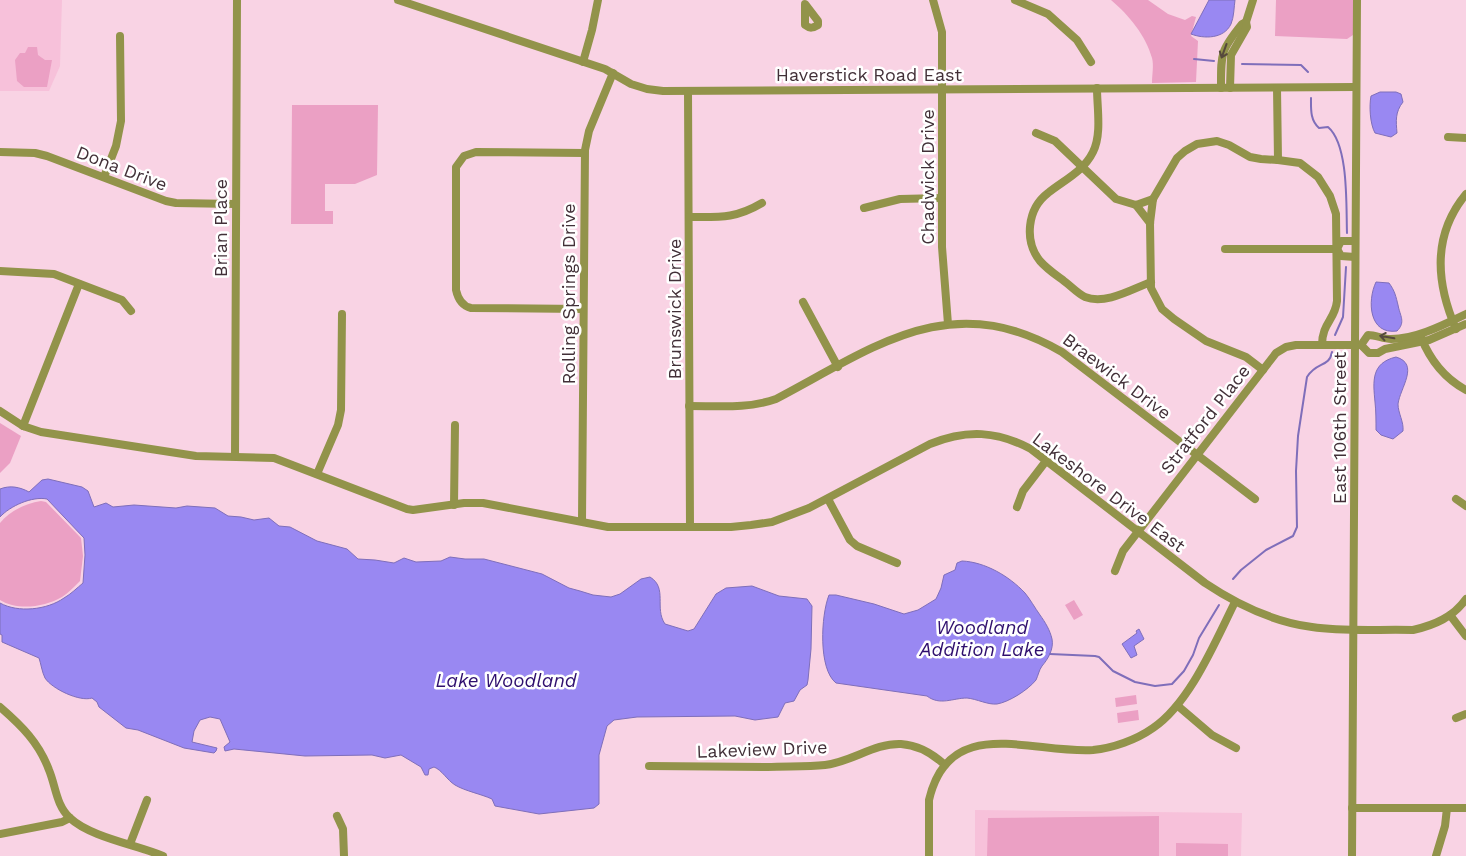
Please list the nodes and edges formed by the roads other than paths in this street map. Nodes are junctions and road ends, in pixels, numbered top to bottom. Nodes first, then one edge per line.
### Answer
1 (237, 0) edge
2 (398, 0) edge
3 (598, 0) edge
4 (933, 0) edge
5 (1015, 0) edge
6 (1253, 0) edge
7 (1357, 0) edge
8 (1246, 22) junction
9 (120, 36) dead end
10 (583, 62) junction
11 (1091, 62) dead end
12 (613, 73) junction
13 (1356, 87) junction
14 (1097, 88) junction
15 (1221, 88) junction
16 (1230, 88) junction
17 (1277, 88) junction
18 (942, 89) junction
19 (688, 91) junction
20 (1036, 133) dead end
21 (1448, 137) dead end
22 (1466, 138) edge
23 (0, 152) edge
24 (584, 153) junction
25 (1278, 160) junction
26 (1082, 167) junction
27 (104, 177) junction
28 (1466, 194) edge
29 (941, 198) junction
30 (1153, 199) junction
31 (762, 203) dead end
32 (235, 204) junction
33 (1136, 205) junction
34 (864, 208) dead end
35 (689, 217) junction
36 (1150, 223) junction
37 (1355, 241) junction
38 (1225, 249) dead end
39 (1337, 249) junction
40 (1355, 257) junction
41 (0, 271) edge
42 (1151, 282) junction
43 (80, 284) junction
44 (803, 302) dead end
45 (584, 309) junction
46 (131, 311) dead end
47 (342, 314) dead end
48 (1466, 314) edge
49 (1452, 321) junction
50 (948, 324) junction
51 (1466, 324) edge
52 (1456, 329) junction
53 (1419, 333) junction
54 (1423, 342) junction
55 (1322, 345) junction
56 (1358, 345) junction
57 (838, 367) junction
58 (1263, 370) junction
59 (1466, 390) edge
60 (689, 406) junction
61 (0, 411) edge
62 (455, 425) dead end
63 (23, 426) junction
64 (1197, 455) junction
65 (235, 456) junction
66 (1046, 461) junction
67 (317, 474) junction
68 (828, 499) junction
69 (1254, 499) dead end
70 (1456, 499) dead end
71 (454, 505) junction
72 (1466, 506) edge
73 (1017, 507) dead end
74 (582, 521) junction
75 (690, 527) junction
76 (1137, 531) junction
77 (897, 563) dead end
78 (1115, 571) dead end
79 (1466, 599) edge
80 (1235, 602) junction
81 (1450, 615) junction
82 (1353, 629) junction
83 (1466, 636) edge
84 (1178, 706) junction
85 (0, 708) edge
86 (1466, 714) edge
87 (1456, 718) dead end
88 (1236, 748) dead end
89 (945, 765) junction
90 (649, 766) dead end
91 (147, 800) dead end
92 (1352, 808) junction
93 (1446, 808) junction
94 (1466, 808) edge
95 (337, 816) dead end
96 (70, 818) junction
97 (0, 834) edge
98 (130, 844) junction
99 (163, 856) edge
100 (344, 856) edge
101 (929, 856) edge
102 (1352, 856) edge
103 (1436, 856) edge

1 - 32 street, Brian Place
2 - 10 street, Haverstick Road East
3 - 10 street
4 - 18 street, Chadwick Drive
5 - 11 street
6 - 8 street
7 - 13 street, East 106th Street
8 -> 15 street
8 - 16 street
9 - 27 street
10 - 12 street, Haverstick Road East
12 - 19 street, Haverstick Road East
12 - 24 street, Rolling Springs Drive
13 - 17 street, Haverstick Road East
13 - 37 street, East 106th Street
14 - 15 street, Haverstick Road East
14 - 18 street, Haverstick Road East
14 - 26 street
15 - 16 street, Haverstick Road East
16 - 17 street, Haverstick Road East
17 - 25 street
18 - 19 street, Haverstick Road East
18 - 29 street, Chadwick Drive
19 - 35 street, Brunswick Drive
20 - 26 street
21 - 22 street
23 - 27 street, Dona Drive
24 - 45 street, Rolling Springs Drive
24 - 45 street
25 - 30 street
25 - 39 street
26 - 33 street
26 - 42 street
27 - 32 street, Dona Drive
28 - 49 street
29 - 34 street
29 - 50 street, Chadwick Drive
30 - 33 street
30 - 36 street
31 - 35 street
32 - 65 street, Brian Place
33 - 36 street
35 - 60 street, Brunswick Drive
36 - 42 street
37 - 39 street
37 - 40 street, East 106th Street
38 - 39 street
39 - 40 street
39 - 55 street
40 - 56 street, East 106th Street
41 - 43 street
42 - 58 street
43 - 46 street
43 - 63 street
44 - 57 street
45 - 74 street, Rolling Springs Drive
47 - 67 street
48 - 49 street
49 - 52 street
49 - 53 street
50 - 57 street, Braewick Drive
50 - 64 street, Braewick Drive
51 - 52 street
52 - 54 street
53 - 54 street
53 -> 56 street
54 - 56 street
54 - 59 street
55 - 56 street, Stratford Place
55 - 58 street, Stratford Place
56 - 82 street, East 106th Street
57 - 60 street, Braewick Drive
58 - 64 street, Stratford Place
60 - 75 street, Brunswick Drive
61 - 63 street, Lakeshore Drive East
62 - 71 street
63 - 65 street, Lakeshore Drive East
64 - 69 street, Braewick Drive
64 - 76 street, Stratford Place
65 - 67 street, Lakeshore Drive East
66 - 68 street, Lakeshore Drive East
66 - 73 street
66 - 76 street, Lakeshore Drive East
67 - 71 street, Lakeshore Drive East
68 - 75 street, Lakeshore Drive East
68 - 77 street
70 - 72 street
71 - 74 street, Lakeshore Drive East
74 - 75 street, Lakeshore Drive East
76 - 78 street, Stratford Place
76 - 80 street, Lakeshore Drive East
79 - 81 street, Lakeshore Drive East
80 - 82 street, Lakeshore Drive East
80 - 84 street
81 - 82 street, Lakeshore Drive East
81 - 83 street
82 - 92 street, East 106th Street
84 - 88 street
84 - 89 street
85 - 96 street
86 - 87 street
89 - 90 street, Lakeview Drive
89 - 101 street
91 - 98 street
92 - 93 street
92 - 102 street, East 106th Street
93 - 94 street
93 - 103 street
95 - 100 street
96 - 97 street
96 - 98 street
98 - 99 street

